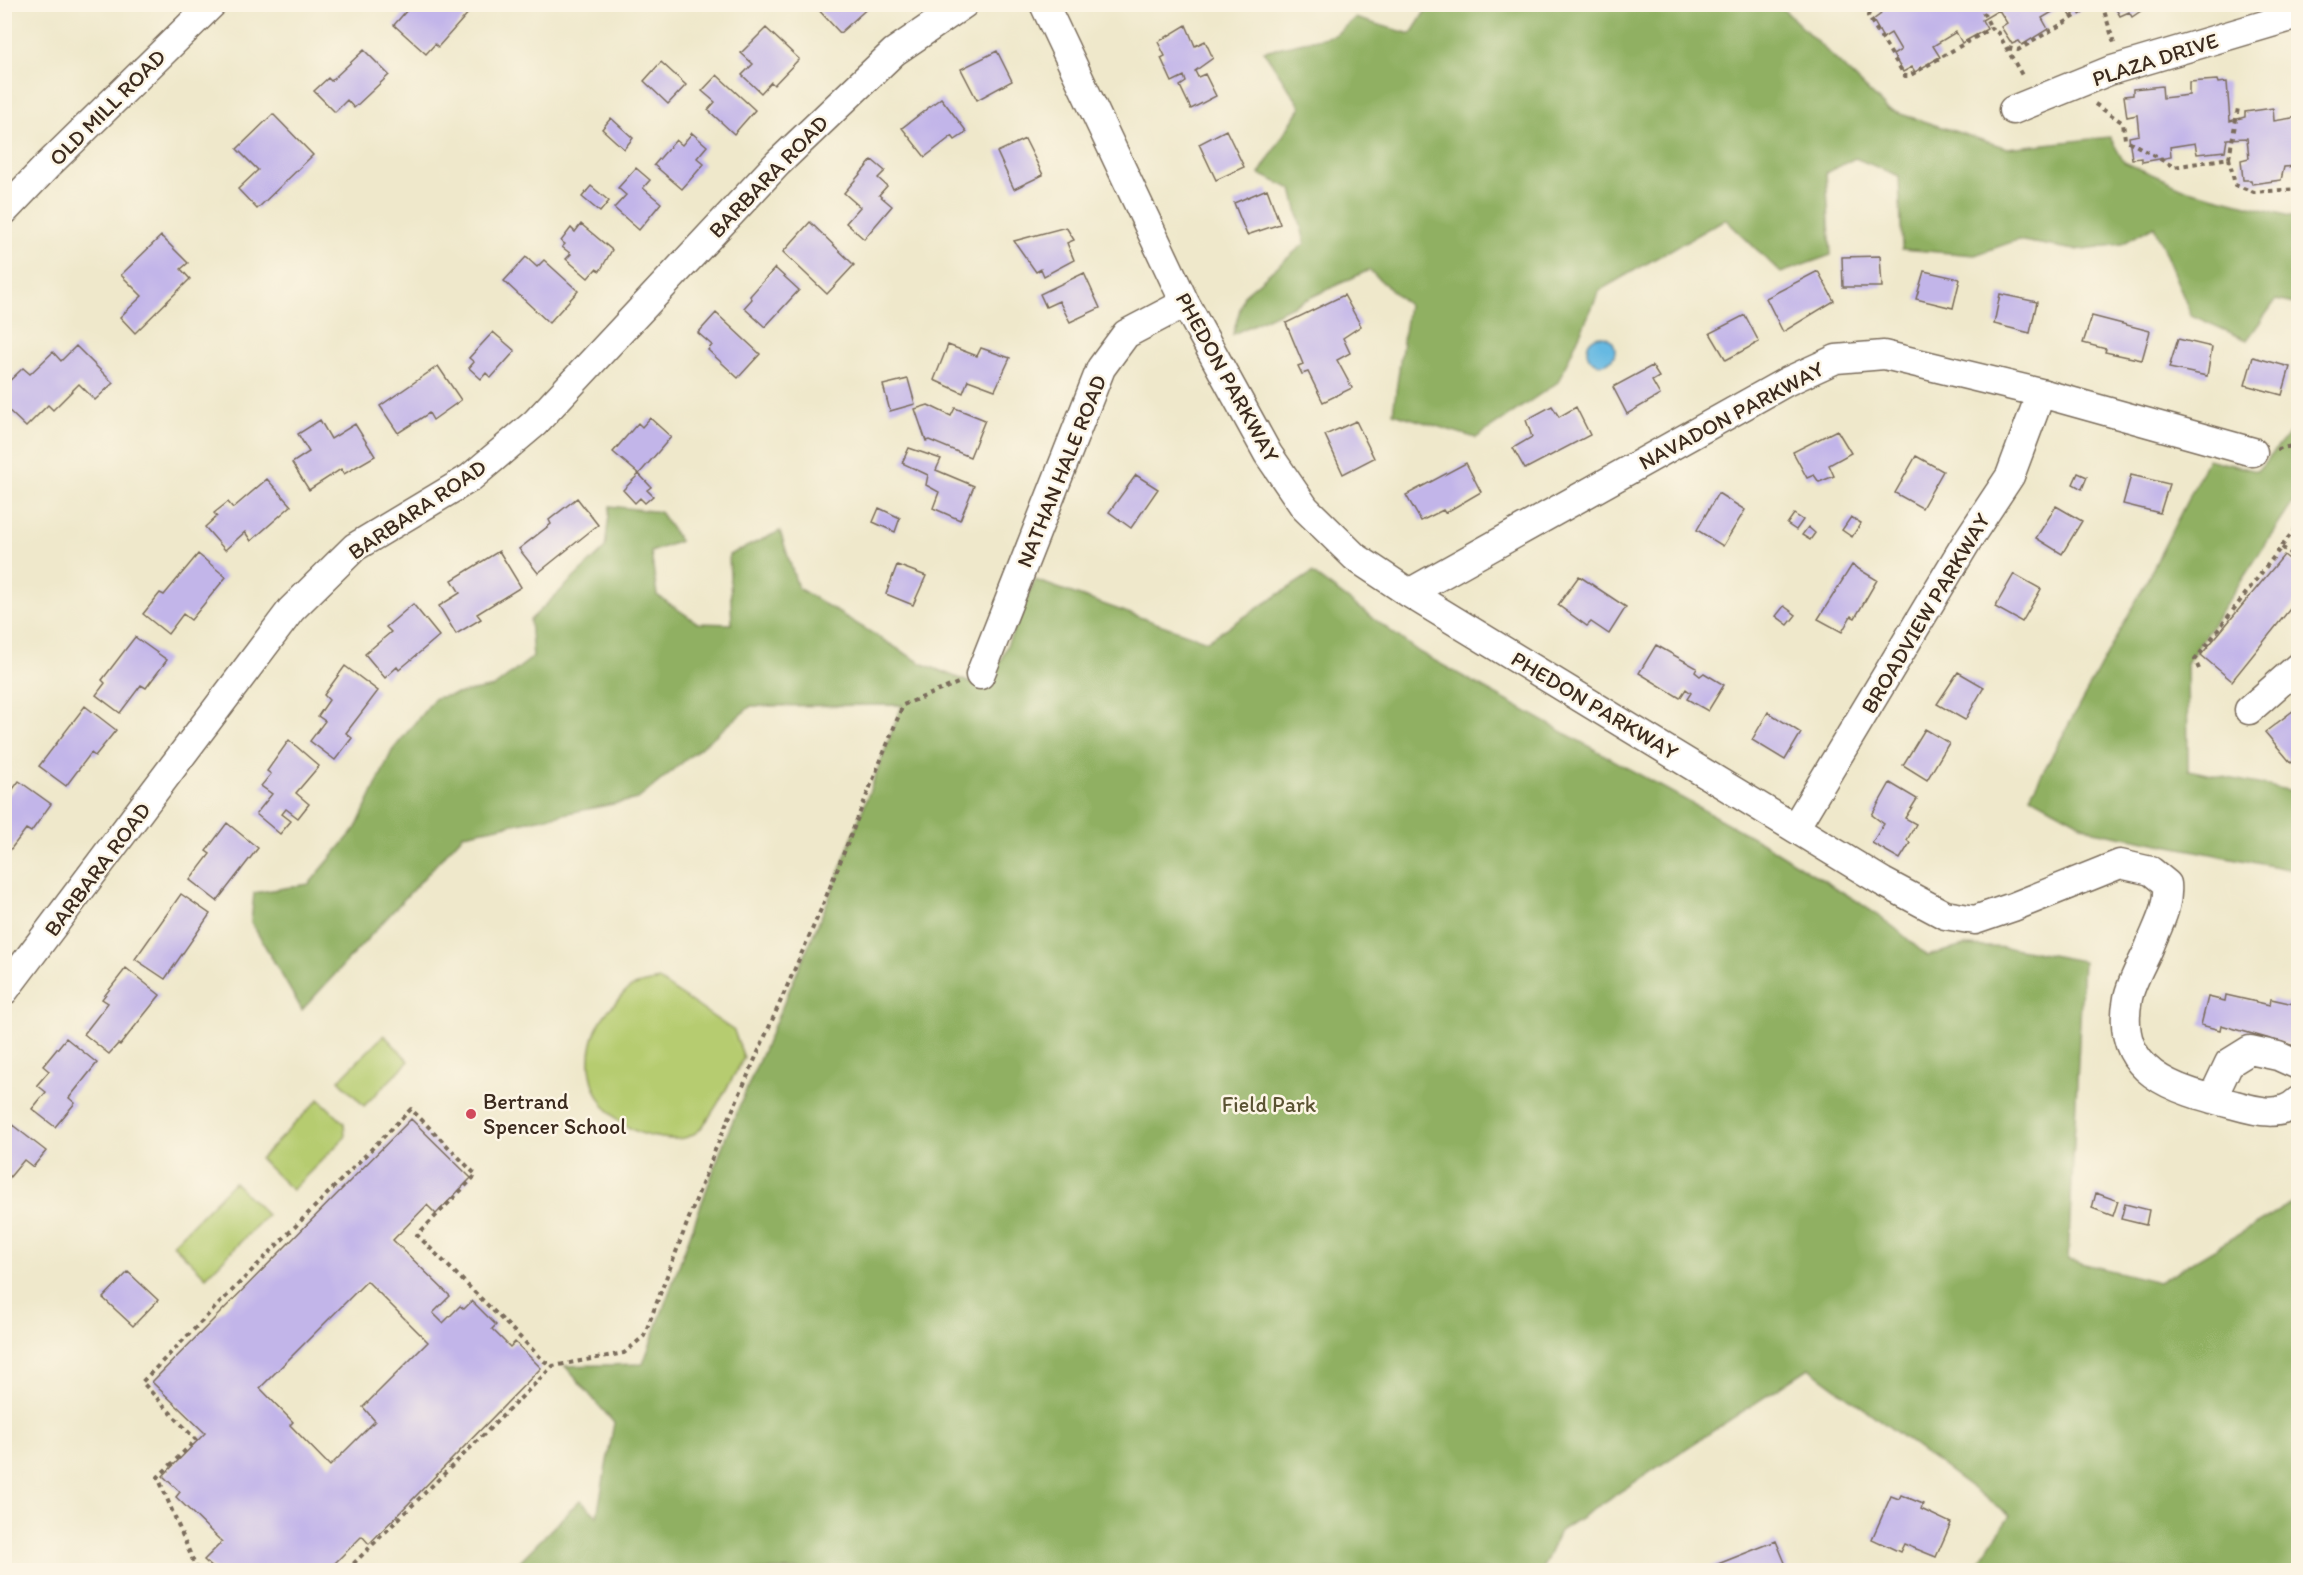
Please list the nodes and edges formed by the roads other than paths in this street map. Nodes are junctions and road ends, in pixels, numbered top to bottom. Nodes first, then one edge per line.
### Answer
1 (212, 4) edge
2 (964, 4) edge
3 (1044, 4) edge
4 (2298, 15) edge
5 (2013, 110) dead end
6 (4, 211) edge
7 (1185, 303) junction
8 (2041, 393) junction
9 (2253, 452) dead end
10 (1408, 593) junction
11 (2298, 667) edge
12 (980, 675) road end
13 (2249, 710) dead end
14 (1796, 826) junction
15 (4, 991) edge
16 (2298, 1065) edge
17 (2212, 1100) junction
18 (2298, 1101) edge

1 - 6 street, OLD MILL ROAD
2 - 15 street, BARBARA ROAD
3 - 7 street, PHEDON PARKWAY
4 - 5 street, PLAZA DRIVE
7 - 10 street, PHEDON PARKWAY
7 - 12 street, NATHAN HALE ROAD
8 - 9 street, NAVADON PARKWAY
8 - 10 street, NAVADON PARKWAY
8 - 14 street, BROADVIEW PARKWAY
10 - 14 street, PHEDON PARKWAY
11 - 13 street
14 - 17 street, PHEDON PARKWAY
16 - 17 street
17 - 18 street, PHEDON PARKWAY

